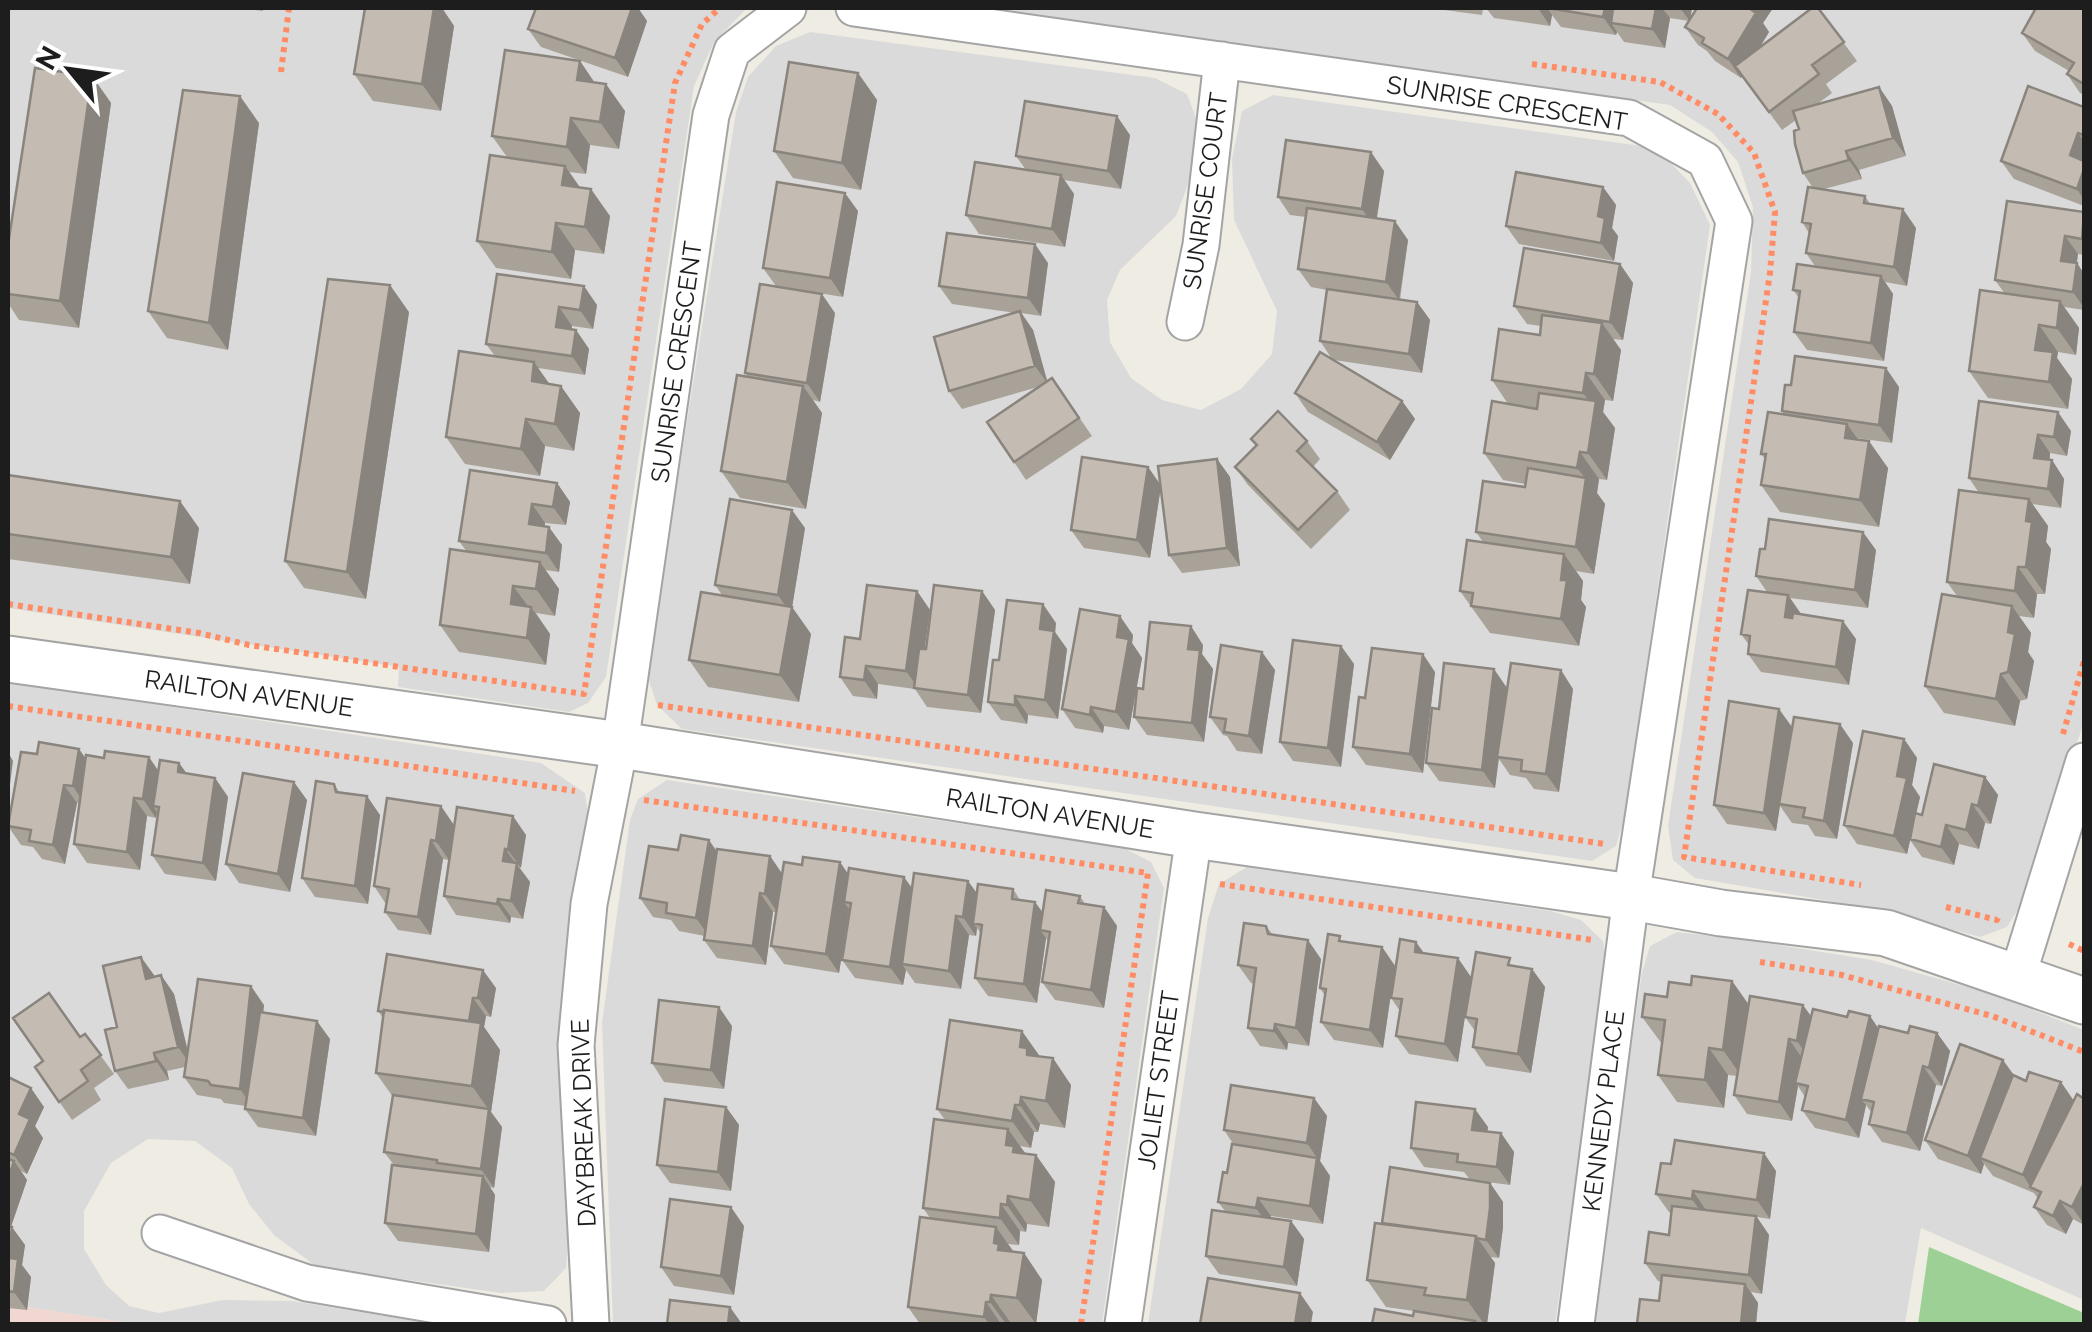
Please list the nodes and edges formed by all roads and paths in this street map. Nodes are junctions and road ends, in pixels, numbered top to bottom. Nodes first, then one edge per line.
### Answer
1 (289, 8) edge
2 (720, 8) edge
3 (788, 8) edge
4 (854, 8) edge
5 (1222, 60) junction
6 (281, 72) dead end
7 (1185, 322) dead end
8 (8, 604) edge
9 (8, 659) edge
10 (657, 705) dead end
11 (8, 706) edge
12 (620, 746) junction
13 (2084, 761) edge
14 (584, 793) dead end
15 (638, 799) dead end
16 (1194, 835) junction
17 (1616, 846) dead end
18 (1219, 884) dead end
19 (1631, 897) junction
20 (1603, 941) dead end
21 (2069, 944) dead end
22 (2084, 950) edge
23 (1746, 960) dead end
24 (2017, 978) junction
25 (2084, 1001) edge
26 (2084, 1052) edge
27 (160, 1233) dead end
28 (548, 1324) edge
29 (591, 1324) edge
30 (1081, 1324) edge
31 (1123, 1324) edge
32 (1576, 1324) edge

1 - 6 path
2 - 8 path
3 - 12 street, SUNRISE CRESCENT
4 - 5 street, SUNRISE CRESCENT
5 - 7 street, SUNRISE COURT
5 - 19 street, SUNRISE CRESCENT
9 - 12 street, RAILTON AVENUE
10 - 17 path
11 - 14 path
12 - 16 street, RAILTON AVENUE
12 - 29 street, DAYBREAK DRIVE
13 - 24 street
15 - 30 path
16 - 19 street, RAILTON AVENUE
16 - 31 street, JOLIET STREET
18 - 20 path
19 - 24 street, RAILTON AVENUE
19 - 32 street, KENNEDY PLACE
21 - 22 path
23 - 26 path
24 - 25 street, RAILTON AVENUE
27 - 28 street

